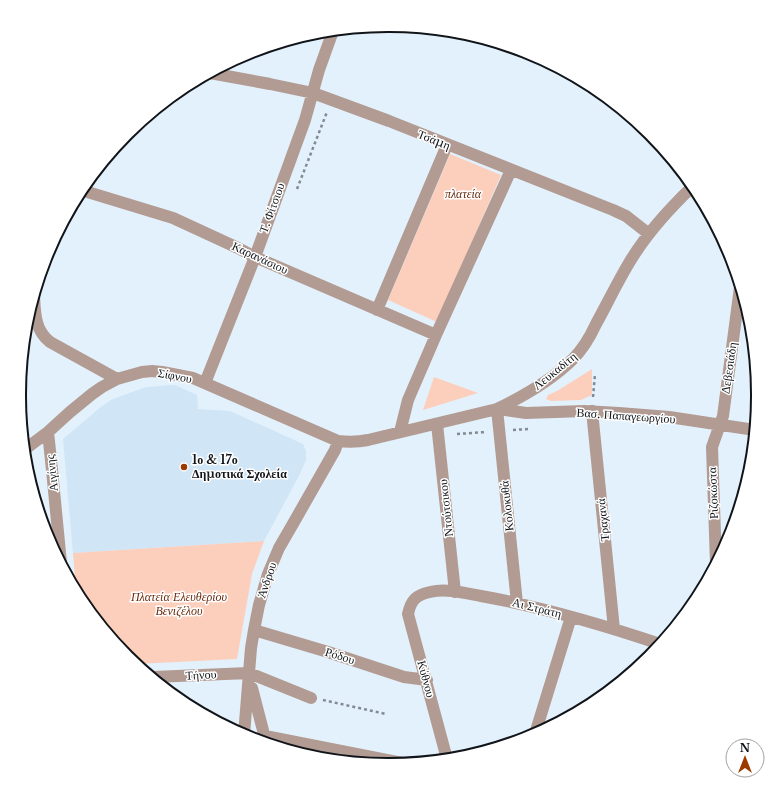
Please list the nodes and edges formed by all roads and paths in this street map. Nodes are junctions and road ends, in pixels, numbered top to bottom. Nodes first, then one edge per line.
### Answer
1 (331, 37) edge
2 (219, 75) edge
3 (313, 93) junction
4 (332, 100) junction
5 (447, 145) junction
6 (511, 170) junction
7 (688, 191) edge
8 (88, 192) edge
9 (294, 195) dead end
10 (649, 234) junction
11 (255, 256) junction
12 (738, 299) edge
13 (377, 310) junction
14 (36, 312) edge
15 (436, 335) junction
16 (595, 374) dead end
17 (117, 379) junction
18 (205, 383) junction
19 (593, 389) dead end
20 (497, 409) junction
21 (592, 412) junction
22 (437, 424) junction
23 (720, 424) junction
24 (530, 428) dead end
25 (749, 429) edge
26 (499, 431) junction
27 (48, 432) junction
28 (400, 432) junction
29 (438, 436) junction
30 (338, 441) junction
31 (30, 446) edge
32 (59, 547) edge
33 (716, 551) edge
34 (455, 592) junction
35 (413, 600) joint
36 (517, 603) junction
37 (571, 617) junction
38 (614, 629) junction
39 (254, 630) junction
40 (654, 642) edge
41 (250, 673) junction
42 (160, 677) edge
43 (427, 680) junction
44 (311, 698) joint
45 (386, 714) dead end
46 (538, 725) edge
47 (245, 728) edge
48 (264, 735) edge
49 (289, 743) edge
50 (445, 753) edge
51 (369, 757) edge

1 - 3 street, Τ. Φίτσιου
2 - 3 street, Τσάμη
3 - 4 street, Τσάμη
3 - 11 street, Τ. Φίτσιου
4 - 5 street, Τσάμη
4 - 9 path
5 - 6 street, Τσάμη
5 - 13 street
6 - 10 street, Τσάμη
6 - 15 street
7 - 10 street, Λευκαδίτη
8 - 11 street, Καρανάσιου
10 - 20 street, Λευκαδίτη
11 - 13 street, Καρανάσιου
11 - 18 street, Τ. Φίτσιου
12 - 23 street, Δεβεσιάδη
13 - 15 street, Καρανάσιου
14 - 17 street
15 - 28 street
16 - 19 path
17 - 18 street, Σίφνου
17 - 27 street, Σίφνου
18 - 30 street, Σίφνου
20 - 21 street, Βασ. Παπαγεωργίου
20 - 22 street, Λευκαδίτη
20 - 26 street, Κολοκυθά
21 - 23 street, Βασ. Παπαγεωργίου
21 - 38 street, Τραχανά
22 - 28 street, Λευκαδίτη
22 - 29 street, Ντούτσικου
23 - 25 street, Βασ. Παπαγεωργίου
23 - 33 street, Ριζοκώστα
24 - 26 path
26 - 29 path
26 - 36 street, Κολοκυθά
27 - 31 street, Σίφνου
27 - 32 street, Αιγίνης
28 - 30 street, Λευκαδίτη
29 - 34 street, Ντούτσικου
30 - 39 street, Άνδρου
34 - 35 street, Αι Στράτη
34 - 36 street, Αι Στράτη
35 - 43 street, Κύθνου
36 - 37 street, Αι Στράτη
37 - 38 street, Αι Στράτη
37 - 46 street
38 - 40 street, Αι Στράτη
39 - 41 street, Άνδρου
39 - 43 street, Ρόδου
41 - 42 street, Τήνου
41 - 44 street
41 - 47 street, Άνδρου
41 - 48 street
43 - 50 street, Κύθνου
44 - 45 path
49 - 51 street

